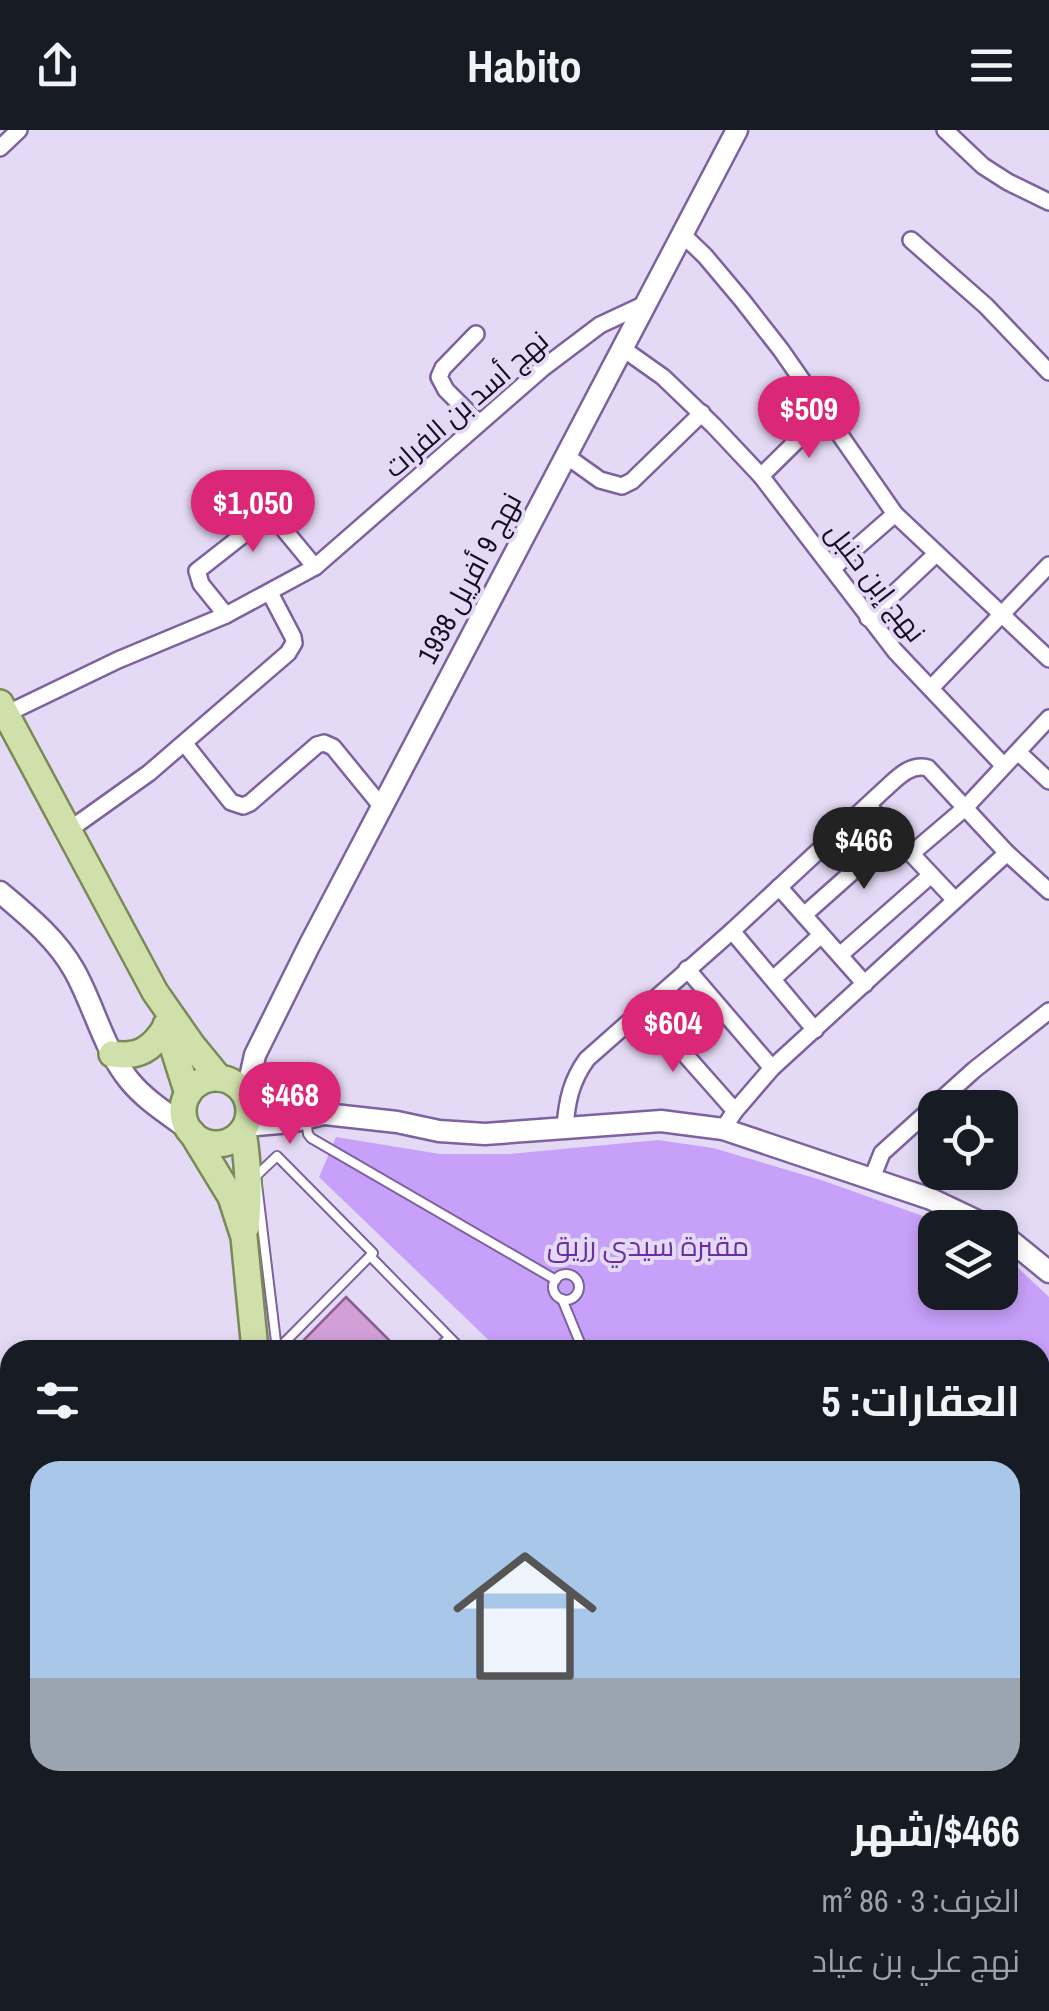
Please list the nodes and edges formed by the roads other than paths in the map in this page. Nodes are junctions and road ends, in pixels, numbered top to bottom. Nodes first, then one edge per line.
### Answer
1 (19, 130) edge
2 (737, 130) edge
3 (945, 130) edge
4 (0, 148) edge
5 (1049, 202) edge
6 (681, 234) junction
7 (911, 240) dead end
8 (645, 304) junction
9 (476, 334) dead end
10 (622, 348) junction
11 (1049, 372) edge
12 (702, 414) junction
13 (825, 414) junction
14 (479, 423) junction
15 (565, 455) junction
16 (761, 476) junction
17 (895, 514) junction
18 (936, 554) junction
19 (1049, 566) edge
20 (316, 567) junction
21 (833, 568) junction
22 (270, 592) junction
23 (226, 615) junction
24 (1004, 615) junction
25 (868, 618) junction
26 (1049, 659) edge
27 (931, 688) junction
28 (3, 709) edge
29 (1049, 718) edge
30 (185, 744) junction
31 (1018, 752) junction
32 (1004, 764) junction
33 (1049, 781) edge
34 (382, 806) junction
35 (869, 806) junction
36 (965, 808) junction
37 (69, 830) junction
38 (894, 835) junction
39 (1007, 852) junction
40 (912, 854) junction
41 (931, 875) junction
42 (779, 887) junction
43 (1049, 891) edge
44 (0, 892) edge
45 (956, 900) junction
46 (804, 915) junction
47 (732, 931) junction
48 (822, 934) junction
49 (840, 955) junction
50 (687, 969) junction
51 (772, 979) junction
52 (865, 984) junction
53 (155, 992) junction
54 (644, 1008) junction
55 (1049, 1010) edge
56 (166, 1027) junction
57 (815, 1030) junction
58 (112, 1054) junction
59 (256, 1055) junction
60 (772, 1068) junction
61 (222, 1078) junction
62 (142, 1095) junction
63 (187, 1097) junction
64 (246, 1113) junction
65 (316, 1116) junction
66 (729, 1120) junction
67 (564, 1127) junction
68 (190, 1131) junction
69 (872, 1178) junction
70 (954, 1210) edge
71 (244, 1237) junction
72 (1018, 1247) edge
73 (370, 1256) junction
74 (1049, 1272) edge
75 (556, 1280) junction
76 (562, 1299) junction
77 (450, 1338) joint
78 (254, 1340) edge
79 (276, 1340) edge
80 (287, 1340) edge
81 (448, 1340) edge
82 (578, 1340) edge

1 - 4 street
2 - 6 street, نهج 9 أفريل 1938
3 - 5 street
6 - 8 street, نهج 9 أفريل 1938
6 - 13 street
7 - 11 street
8 - 10 street, نهج 9 أفريل 1938
8 - 14 street, نهج أسد بن الفرات
9 - 14 street
10 - 12 street, نهج إبن حنبل
10 - 15 street, نهج 9 أفريل 1938
12 - 15 street
12 - 16 street, نهج إبن حنبل
13 - 16 street
13 - 17 street
14 - 20 street, نهج أسد بن الفرات
15 - 34 street, نهج 9 أفريل 1938
16 - 21 street, نهج إبن حنبل
17 - 18 street
17 - 21 street
18 - 24 street
18 - 25 street
19 - 24 street
20 - 22 street, نهج أسد بن الفرات
20 - 23 street
21 - 25 street, نهج إبن حنبل
22 - 23 street, نهج أسد بن الفرات
22 - 30 street
23 - 28 street, نهج أسد بن الفرات
24 - 26 street
24 - 27 street
25 - 27 street, نهج إبن حنبل
27 - 32 street, نهج إبن حنبل
28 - 37 main road
29 - 31 street
30 - 34 street
30 - 37 street
31 - 32 street
31 - 33 street
32 - 36 street
34 - 59 street, نهج 9 أفريل 1938
35 - 36 street
35 - 38 street
35 - 42 street
36 - 39 street
36 - 40 street
37 - 53 main road
38 - 40 street
38 - 46 street
39 - 43 street
39 - 45 street
40 - 41 street
41 - 45 street
41 - 49 street
42 - 46 street
42 - 47 street
44 - 58 street
45 - 52 street
46 - 48 street
47 - 50 street
47 - 51 street
48 - 49 street
48 - 51 street
49 - 52 street
50 - 54 street
50 - 60 street
51 - 57 street
52 - 57 street
53 - 56 main road
53 - 61 main road
54 - 66 street
54 - 67 street
55 - 69 street
56 - 58 main road
56 - 63 main road
57 - 60 street
58 - 62 street
59 - 61 street
59 - 64 street
60 - 66 street
61 - 63 main road
61 - 64 main road
62 - 63 street
62 - 68 street
63 - 68 main road
64 - 65 street
64 - 68 main road
64 - 71 main road
65 - 67 street
65 - 75 lane
66 - 67 street
66 - 69 street
68 - 71 main road
69 - 70 street
71 - 78 main road
72 - 74 street
73 - 77 lane
73 - 79 lane
73 - 80 lane
75 - 76 lane
75 - 76 lane
76 - 82 lane
77 - 81 lane

